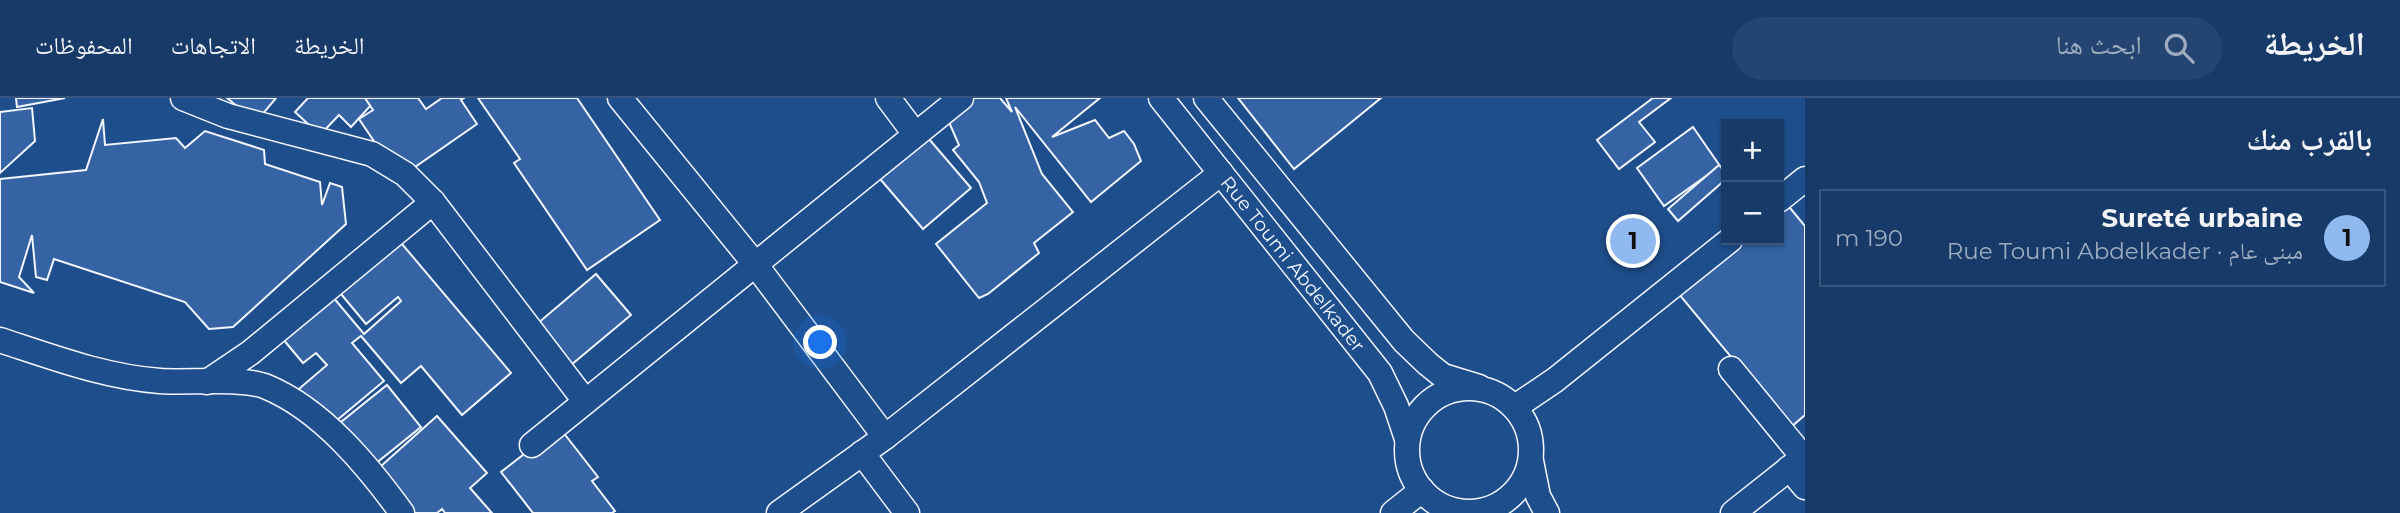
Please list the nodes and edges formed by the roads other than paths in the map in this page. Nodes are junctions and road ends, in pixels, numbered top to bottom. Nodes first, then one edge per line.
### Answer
1 (183, 98) edge
2 (620, 98) edge
3 (888, 98) edge
4 (961, 98) edge
5 (1161, 98) edge
6 (1206, 98) edge
7 (915, 134) junction
8 (1221, 173) junction
9 (1805, 179) edge
10 (1784, 196) edge
11 (433, 202) junction
12 (1724, 245) edge
13 (755, 264) junction
14 (0, 340) edge
15 (1731, 369) dead end
16 (207, 382) junction
17 (1479, 387) junction
18 (585, 401) junction
19 (1515, 407) junction
20 (884, 437) junction
21 (1407, 439) junction
22 (532, 445) dead end
23 (862, 453) junction
24 (1531, 461) junction
25 (1801, 467) edge
26 (1422, 490) junction
27 (402, 513) edge
28 (779, 513) edge
29 (907, 513) edge
30 (1393, 513) edge
31 (1466, 513) edge
32 (1547, 513) edge
33 (1734, 513) edge

1 - 11 street
2 - 13 street
3 - 7 street
4 - 7 street
5 - 8 street, Rue Toumi Abdelkader
6 - 17 street, Rue Toumi Abdelkader
7 - 13 street
8 - 20 street
8 - 21 street, Rue Toumi Abdelkader
9 - 10 street
11 - 16 street
11 - 18 street
12 - 19 street
13 - 18 street
13 - 20 street
14 - 16 street
15 - 25 street
16 - 27 street
17 - 19 street
17 - 21 street
18 - 22 street
19 - 24 street
20 - 23 street
21 - 26 street
23 - 28 street
23 - 29 street
24 - 31 street
24 - 32 street
25 - 33 street
26 - 30 street
26 - 31 street

